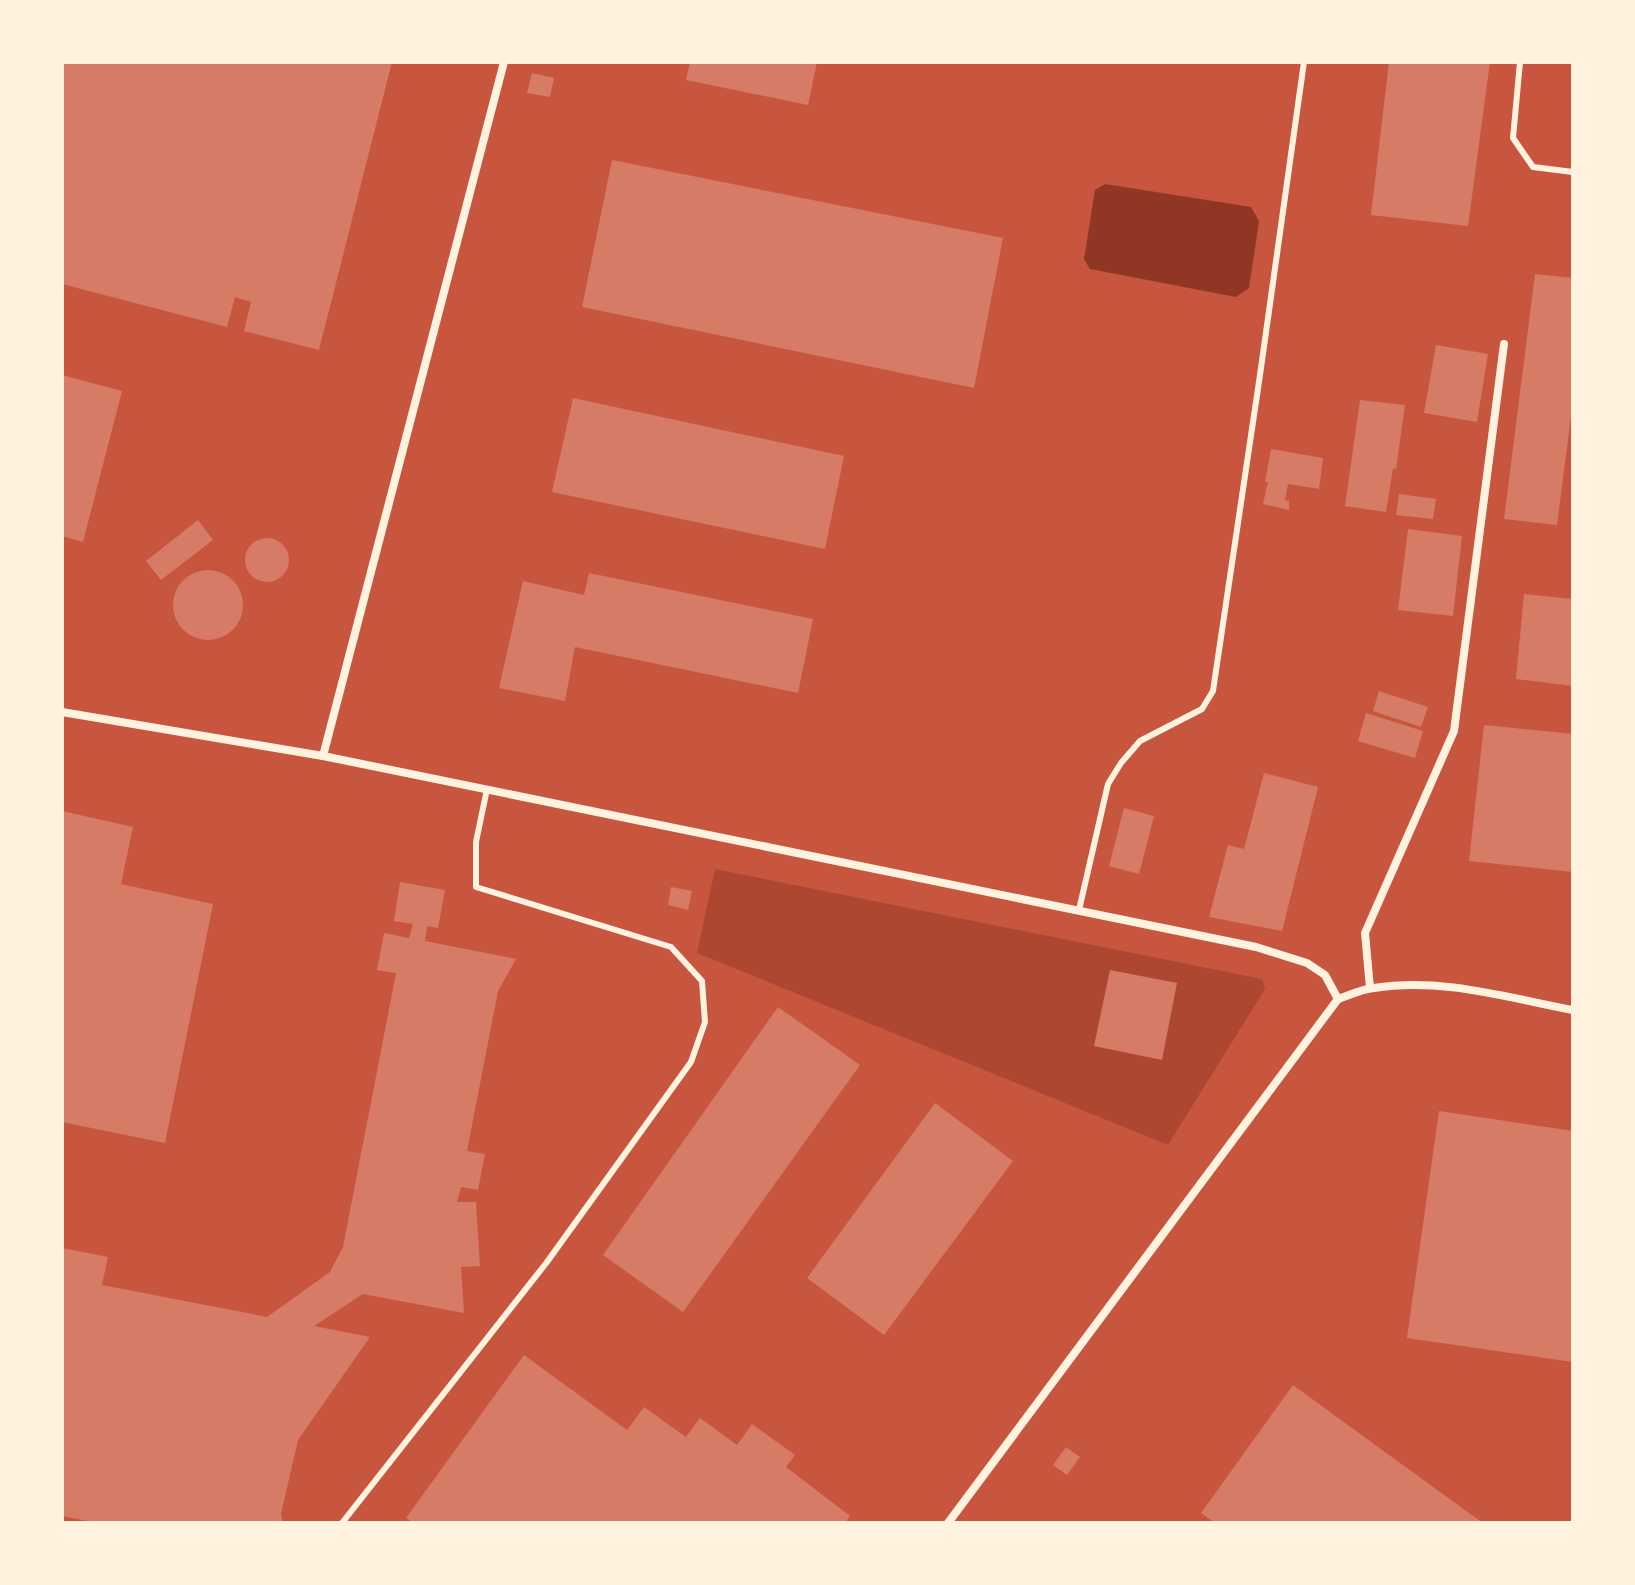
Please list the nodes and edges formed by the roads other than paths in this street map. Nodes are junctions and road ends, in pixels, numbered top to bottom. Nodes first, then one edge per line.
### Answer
1 (504, 62) edge
2 (1304, 62) edge
3 (1520, 62) edge
4 (1573, 172) edge
5 (1504, 344) dead end
6 (62, 712) edge
7 (323, 756) junction
8 (487, 789) junction
9 (1079, 910) junction
10 (1370, 988) junction
11 (1338, 999) junction
12 (1573, 1010) edge
13 (342, 1523) edge
14 (948, 1523) edge

1 - 7 street
2 - 9 lane
3 - 4 lane
5 - 10 street
6 - 7 street
7 - 8 street
8 - 9 street
8 - 13 lane
9 - 11 street
10 - 11 street
10 - 12 street
11 - 14 street

